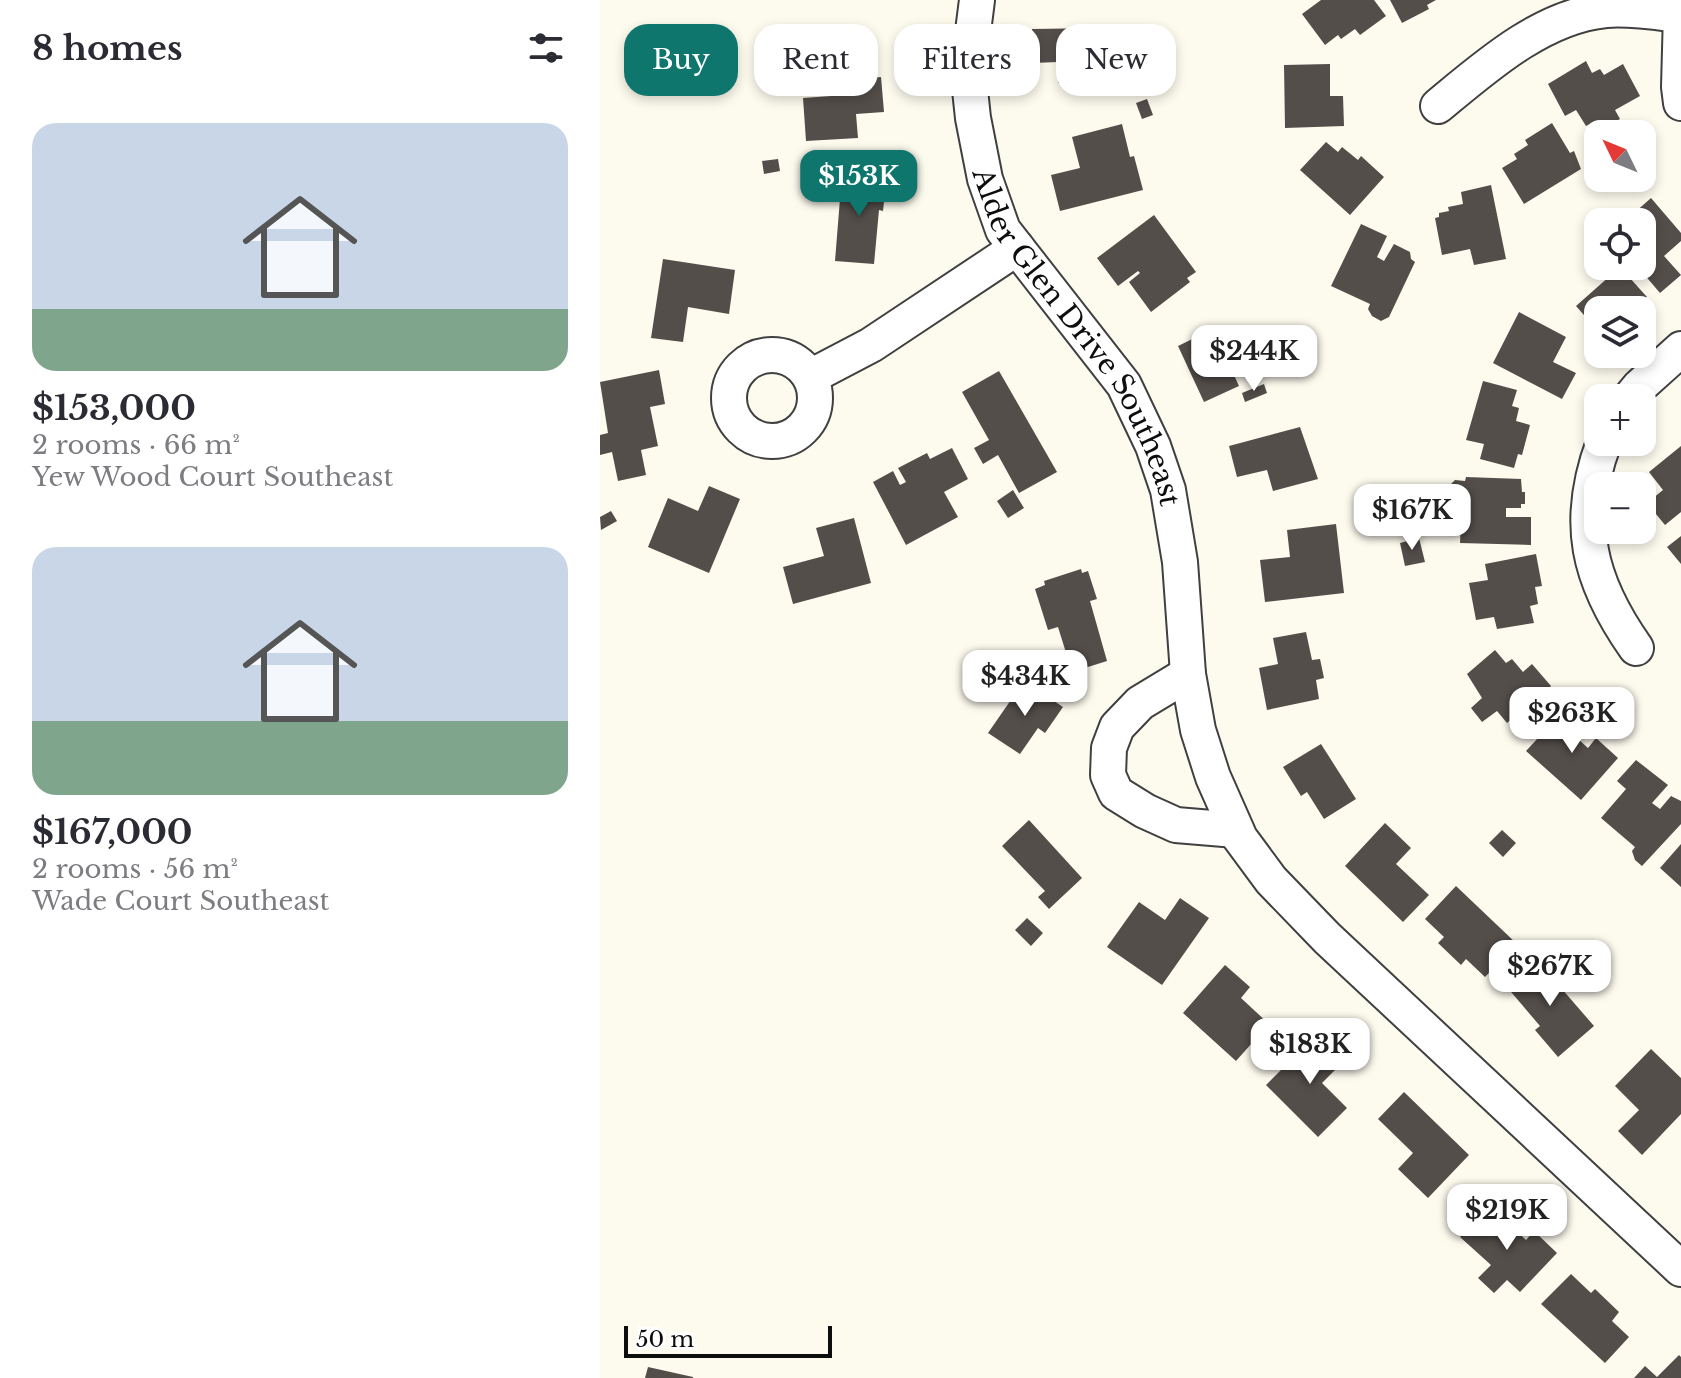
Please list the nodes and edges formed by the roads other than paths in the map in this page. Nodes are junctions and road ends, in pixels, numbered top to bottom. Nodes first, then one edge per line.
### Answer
1 (977, 0) edge
2 (1680, 14) edge
3 (1681, 103) edge
4 (1438, 106) dead end
5 (1017, 248) junction
6 (1681, 349) edge
7 (810, 377) dead end
8 (1642, 384) edge
9 (1599, 456) edge
10 (1636, 648) dead end
11 (1188, 674) junction
12 (1236, 830) junction
13 (1681, 1269) edge

1 - 5 street, Alder Glen Drive Southeast
2 - 3 street
2 - 4 street
5 - 7 street
5 - 11 street, Alder Glen Drive Southeast
6 - 8 street
9 - 10 street
11 - 12 street, Alder Glen Drive Southeast
11 - 12 street
12 - 13 street, Alder Glen Drive Southeast

